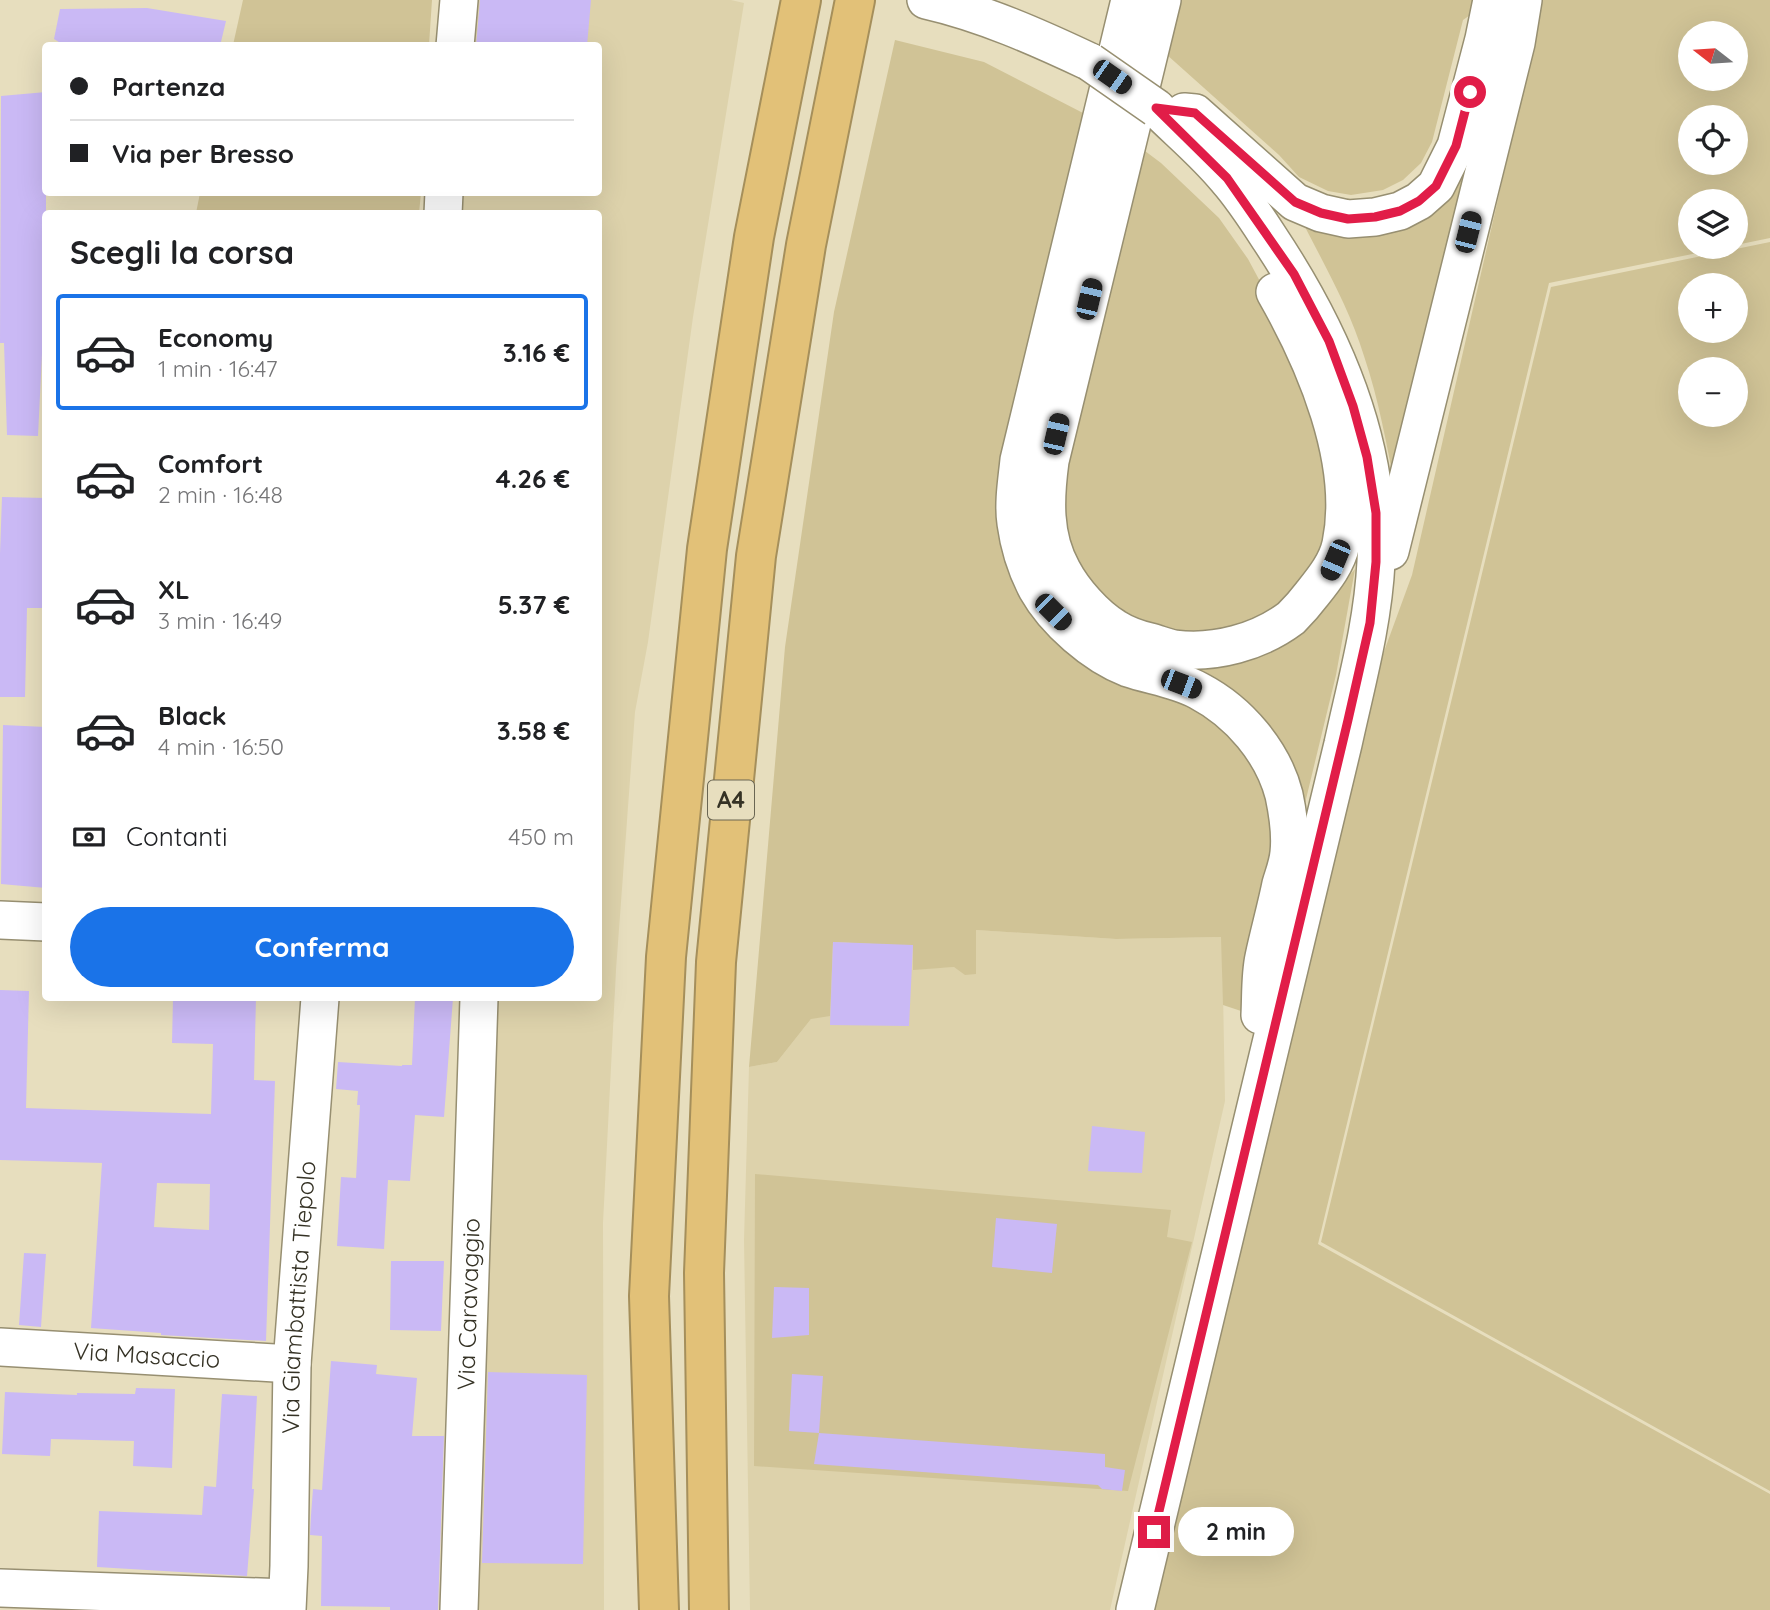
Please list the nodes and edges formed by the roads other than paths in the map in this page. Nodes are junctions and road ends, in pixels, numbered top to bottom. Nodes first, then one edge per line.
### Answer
1 (459, 0) edge
2 (801, 0) edge
3 (855, 0) edge
4 (926, 0) edge
5 (1130, 0) edge
6 (1161, 0) edge
7 (1492, 0) edge
8 (1522, 0) edge
9 (456, 42) edge
10 (1156, 108) junction
11 (1370, 623) junction
12 (0, 920) edge
13 (42, 922) edge
14 (320, 1001) edge
15 (479, 1001) edge
16 (1253, 1113) junction
17 (0, 1348) edge
18 (292, 1364) junction
19 (0, 1588) edge
20 (156, 1602) edge
21 (287, 1604) edge
22 (458, 1610) edge
23 (659, 1610) edge
24 (709, 1610) edge
25 (1135, 1610) edge

1 - 9 street
2 - 23 highway, A4
3 - 24 highway, A4
4 - 10 street, bridge
5 - 16 street
6 - 10 street
7 - 10 street
8 - 11 street
10 - 11 street
11 - 16 street
12 - 13 street
14 - 18 street, Via Giambattista Tiepolo
15 - 22 street, Via Caravaggio
16 - 25 street
17 - 18 street, Via Masaccio
18 - 21 street, Via Giambattista Tiepolo
19 - 20 street
20 - 21 street

